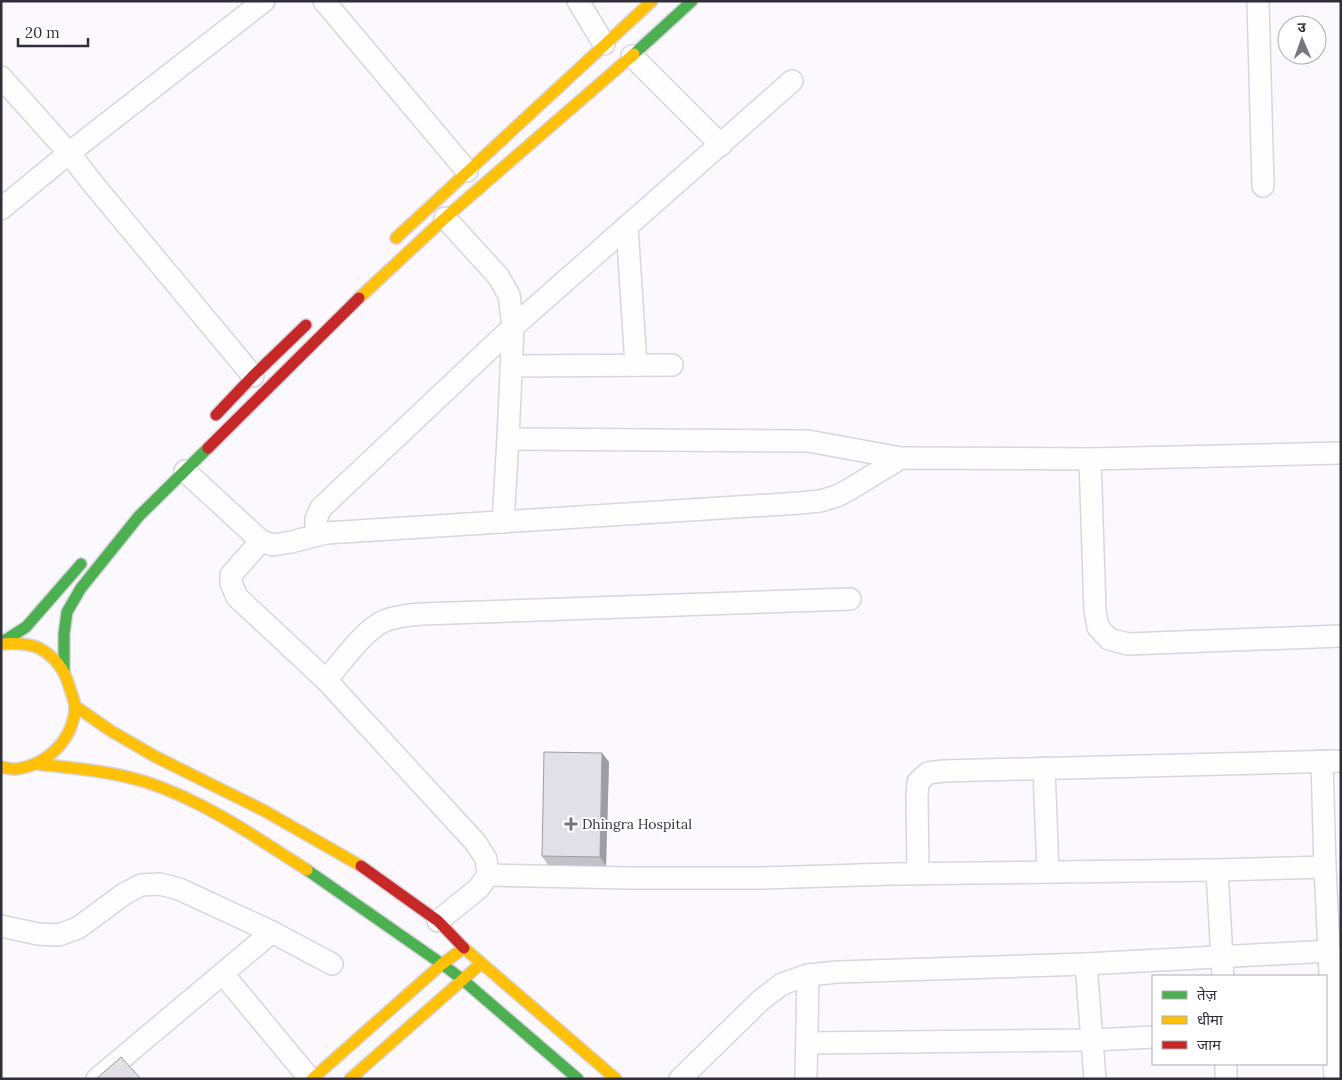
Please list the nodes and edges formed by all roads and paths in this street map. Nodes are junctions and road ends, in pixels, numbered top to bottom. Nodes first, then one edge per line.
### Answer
1 (264, 1) edge
2 (324, 1) edge
3 (578, 1) edge
4 (652, 1) edge
5 (692, 1) edge
6 (1258, 1) edge
7 (604, 44) junction
8 (632, 56) junction
9 (1, 77) edge
10 (792, 81) dead end
11 (721, 145) junction
12 (69, 152) junction
13 (467, 171) junction
14 (1263, 186) dead end
15 (1, 209) edge
16 (445, 218) junction
17 (628, 226) junction
18 (389, 244) dead end
19 (314, 317) dead end
20 (512, 327) junction
21 (636, 365) junction
22 (672, 365) dead end
23 (511, 366) junction
24 (252, 376) junction
25 (206, 426) dead end
26 (508, 440) junction
27 (1341, 453) edge
28 (901, 458) junction
29 (1090, 459) junction
30 (184, 472) junction
31 (503, 522) junction
32 (326, 533) junction
33 (261, 541) junction
34 (87, 557) dead end
35 (850, 599) dead end
36 (1341, 636) edge
37 (1, 644) edge
38 (64, 671) junction
39 (326, 680) junction
40 (75, 706) junction
41 (1331, 761) edge
42 (36, 764) junction
43 (1, 767) edge
44 (1044, 768) junction
45 (1325, 867) junction
46 (1217, 870) junction
47 (1048, 872) junction
48 (918, 874) junction
49 (488, 875) junction
50 (438, 921) junction
51 (1, 926) edge
52 (272, 932) junction
53 (464, 948) junction
54 (1329, 951) junction
55 (482, 963) junction
56 (332, 964) dead end
57 (442, 964) junction
58 (1086, 964) junction
59 (1222, 967) edge
60 (223, 974) junction
61 (808, 974) junction
62 (463, 980) junction
63 (1152, 1037) edge
64 (1093, 1040) junction
65 (807, 1043) junction
66 (1226, 1065) edge
67 (97, 1079) edge
68 (311, 1079) edge
69 (350, 1079) edge
70 (578, 1079) edge
71 (616, 1079) edge
72 (680, 1079) edge
73 (806, 1079) edge
74 (1095, 1079) edge
75 (1226, 1079) edge
76 (1335, 1079) edge

1 - 12 street
2 - 13 street
3 - 7 street
4 - 7 street
5 - 8 street
6 - 14 street
7 - 13 street
8 - 11 street
8 - 16 street
9 - 12 street
10 - 11 street
11 - 17 street
12 - 15 street
12 - 24 street
13 - 18 street
16 - 20 street
16 - 30 street
17 - 20 street
17 - 21 street
19 - 24 street
20 - 23 street
20 - 32 street
21 - 22 street
21 - 23 street
23 - 26 street
24 - 25 street
26 - 28 street
26 - 31 street
27 - 29 street
28 - 29 street
28 - 31 street
29 - 36 street
30 - 33 street
30 - 38 street
31 - 32 street
32 - 33 street
33 - 39 street
34 - 37 street
35 - 39 street
37 - 38 street
38 - 40 street
39 - 49 street
40 - 42 street
40 - 50 street
41 - 44 street
41 - 45 street
42 - 43 street
42 - 57 street
44 - 47 street
44 - 48 street
45 - 46 street
45 - 54 street
46 - 47 street
46 - 59 street
47 - 48 street
48 - 49 street
49 - 50 street
50 - 53 street
51 - 52 street
52 - 56 street
52 - 60 street
53 - 55 street
53 - 57 street
54 - 59 street
54 - 76 street
55 - 62 street
55 - 71 street
57 - 62 street
57 - 68 street
58 - 59 street
58 - 61 street
58 - 64 street
60 - 67 street
60 - 68 street
61 - 65 street
61 - 72 street
62 - 69 street
62 - 70 street
63 - 64 street
64 - 65 street
64 - 74 street
65 - 73 street
66 - 75 street

